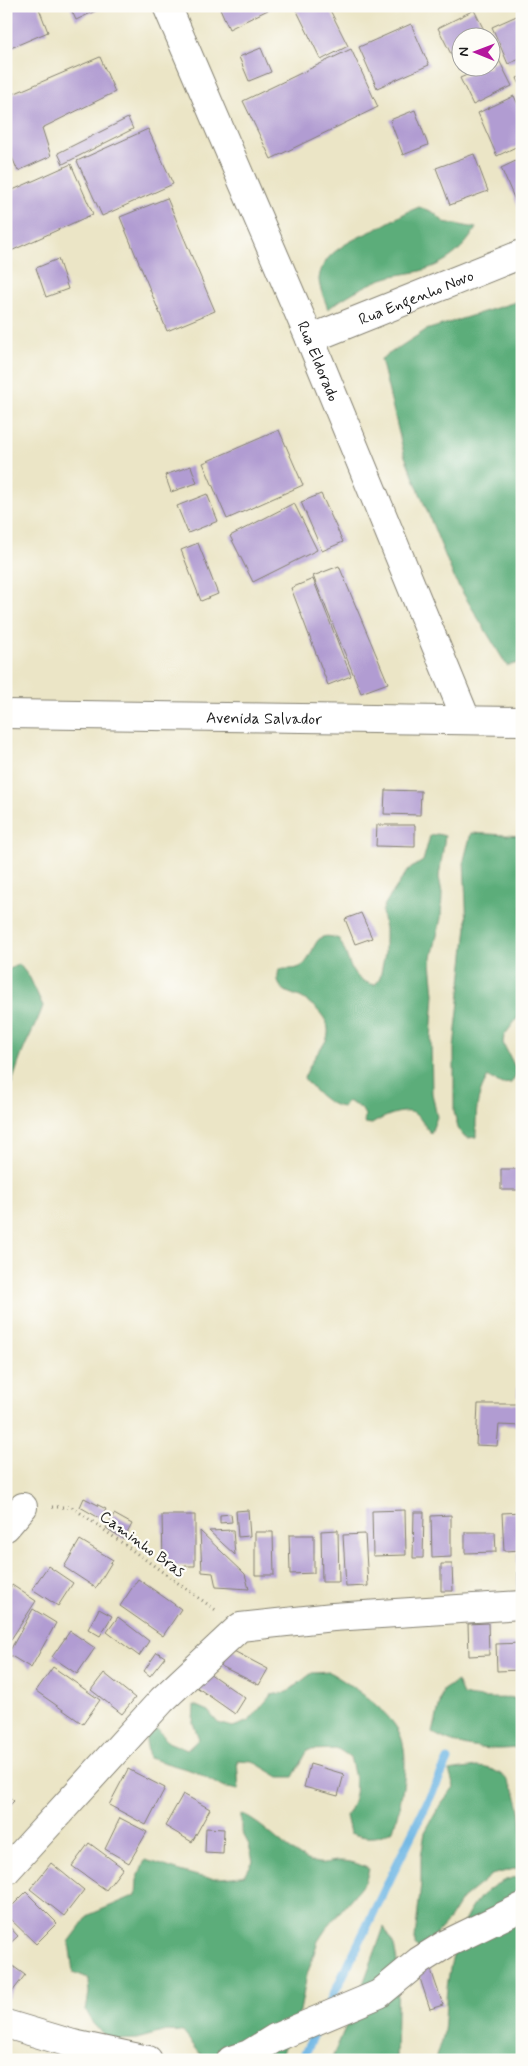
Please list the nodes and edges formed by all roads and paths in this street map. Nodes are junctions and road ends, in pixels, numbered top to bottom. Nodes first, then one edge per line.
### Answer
1 (167, 6) edge
2 (522, 254) edge
3 (310, 339) junction
4 (6, 714) edge
5 (466, 719) junction
6 (522, 721) edge
7 (14, 1517) edge
8 (522, 1605) edge
9 (240, 1627) junction
10 (6, 1872) edge
11 (522, 1907) edge
12 (6, 2024) edge
13 (111, 2056) edge
14 (148, 2060) edge
15 (231, 2060) edge

1 - 3 street, Rua Eldorado
2 - 3 street, Rua Engenho Novo
3 - 5 street, Rua Eldorado
4 - 5 street, Avenida Salvador
5 - 6 street, Avenida Salvador
7 - 9 path, Caminho Bras
8 - 9 street
9 - 10 street
11 - 15 street
12 - 13 street
13 - 14 street

